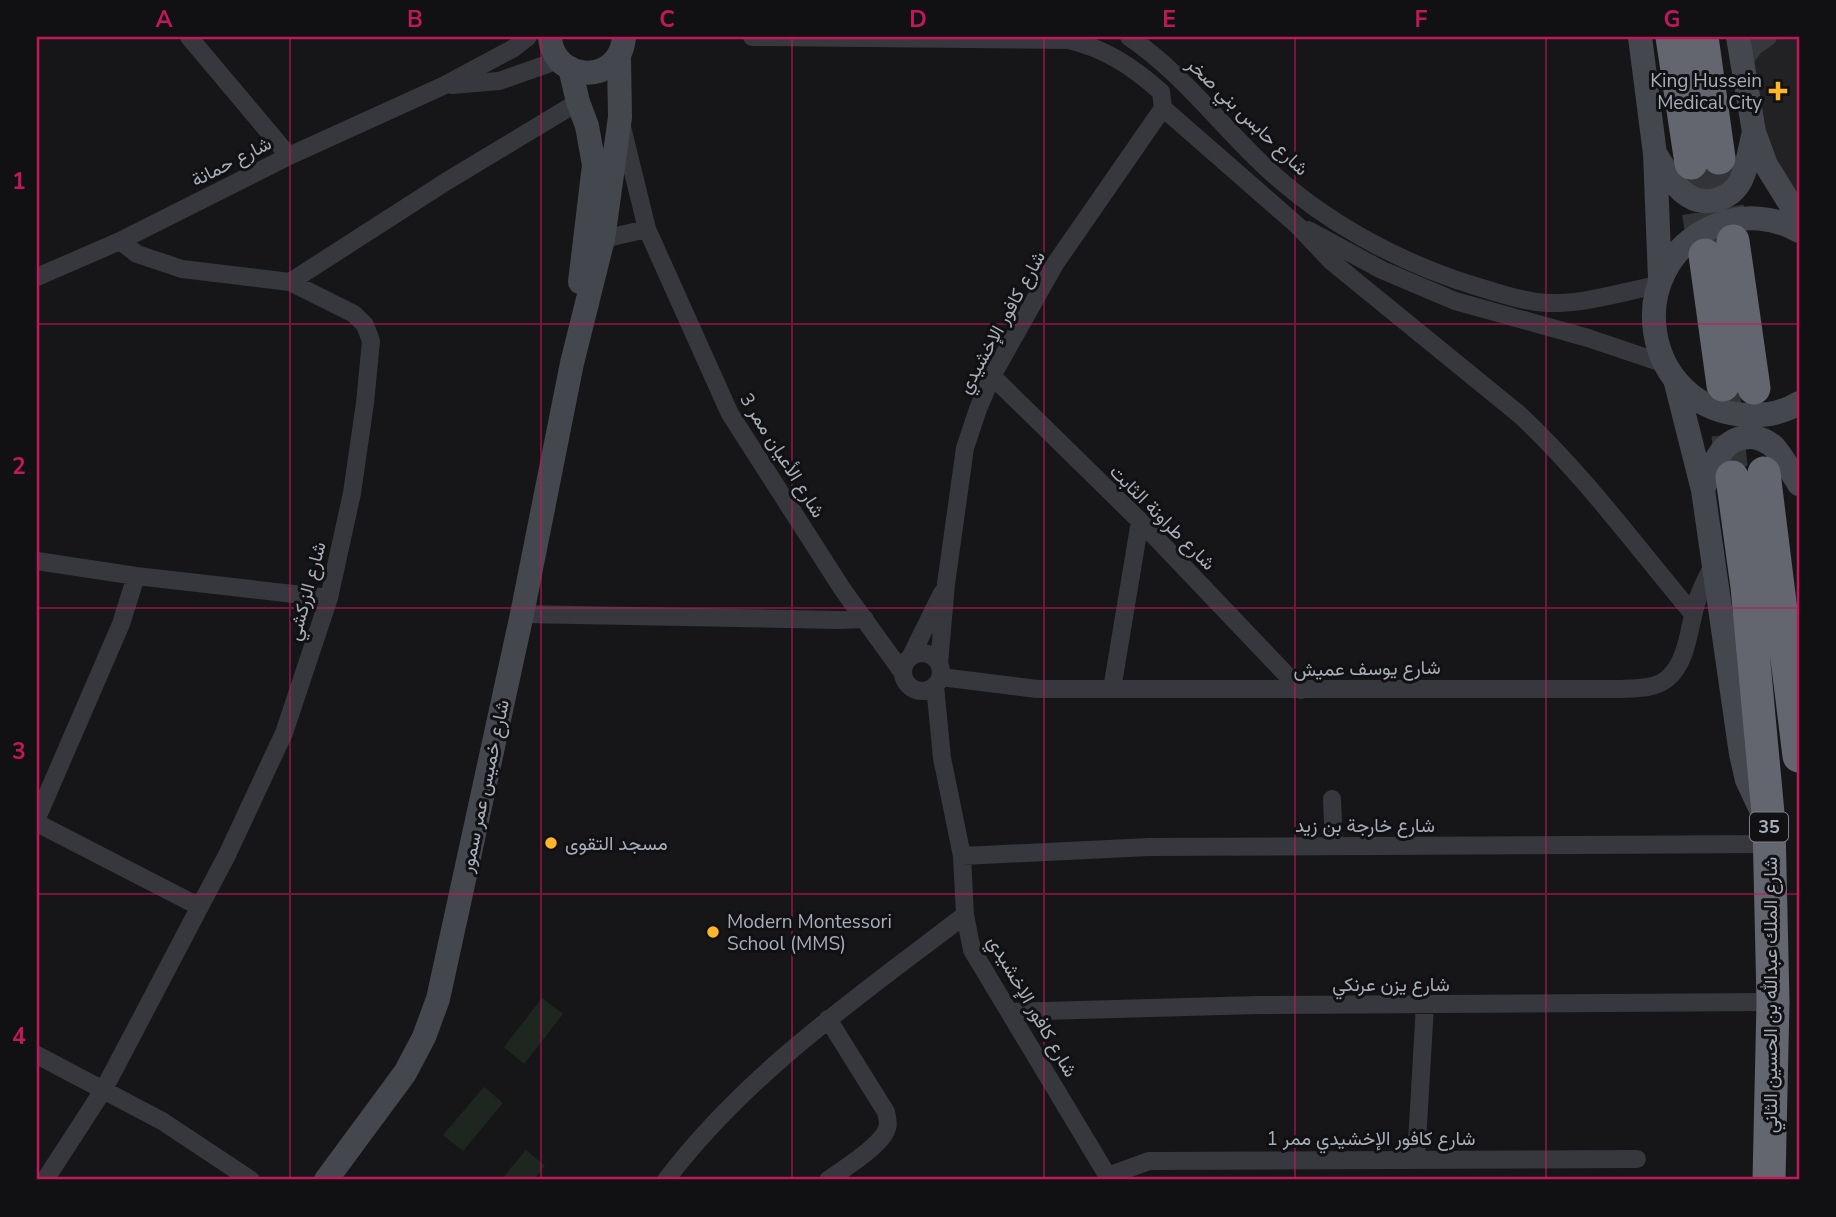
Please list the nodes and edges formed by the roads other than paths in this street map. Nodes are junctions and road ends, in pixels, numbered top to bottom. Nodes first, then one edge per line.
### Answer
1 (189, 37) edge
2 (550, 37) edge
3 (752, 37) edge
4 (1129, 37) edge
5 (1640, 37) edge
6 (1672, 37) edge
7 (1702, 37) edge
8 (1738, 37) edge
9 (1768, 37) edge
10 (516, 40) edge
11 (622, 47) edge
12 (565, 64) junction
13 (1742, 64) junction
14 (445, 85) junction
15 (578, 102) junction
16 (1163, 107) junction
17 (620, 117) junction
18 (1754, 132) junction
19 (1655, 154) junction
20 (289, 156) junction
21 (1799, 218) edge
22 (1298, 226) junction
23 (647, 229) junction
24 (1799, 231) edge
25 (603, 239) junction
26 (120, 241) junction
27 (1719, 248) tunnel mouth
28 (37, 277) edge
29 (1659, 281) junction
30 (290, 282) junction
31 (572, 363) junction
32 (1670, 371) junction
33 (992, 376) junction
34 (1738, 386) tunnel mouth
35 (1799, 403) edge
36 (1733, 480) junction
37 (1799, 484) edge
38 (1140, 522) junction
39 (37, 561) edge
40 (1714, 563) junction
41 (136, 576) junction
42 (946, 584) junction
43 (329, 598) junction
44 (522, 614) junction
45 (1693, 614) junction
46 (866, 619) junction
47 (908, 662) junction
48 (934, 679) junction
49 (1112, 689) junction
50 (1301, 690) junction
51 (1799, 756) edge
52 (1332, 799) dead end
53 (37, 818) edge
54 (37, 823) edge
55 (1769, 834) junction
56 (1334, 846) junction
57 (962, 856) junction
58 (200, 907) junction
59 (965, 915) junction
60 (1773, 1002) junction
61 (1425, 1005) junction
62 (1010, 1012) junction
63 (828, 1019) junction
64 (37, 1055) edge
65 (104, 1089) junction
66 (1416, 1159) junction
67 (1637, 1159) dead end
68 (671, 1178) edge
69 (1109, 1178) edge
70 (45, 1180) edge
71 (251, 1180) edge
72 (326, 1180) edge
73 (828, 1180) edge
74 (1769, 1180) edge

1 - 20 street
2 - 12 main road, شارع خميس عمر سمور
3 - 16 street
4 - 29 street, شارع حابس بني صخر
5 - 19 main road
6 - 7 highway
8 - 13 main road
9 - 13 street
10 - 14 street, شارع حمانة
11 - 12 main road
11 - 17 main road, شارع خميس عمر سمور
12 - 14 street, شارع حمانة
12 - 15 main road, شارع خميس عمر سمور
13 - 18 main road
14 - 20 street, شارع حمانة
15 - 30 street
15 - 31 main road, شارع خميس عمر سمور
16 - 22 street
16 - 33 street, شارع كافور الإخشيدي
17 - 23 street, شارع الأعيان ممر 3
17 - 25 main road, شارع خميس عمر سمور
18 - 19 main road
18 - 21 main road
19 - 29 main road
20 - 26 street, شارع حمانة
22 - 32 street
22 - 45 street
23 - 25 street
23 - 46 street, شارع الأعيان ممر 3
24 - 29 main road
25 - 31 main road, شارع خميس عمر سمور
26 - 28 street, شارع حمانة
26 - 30 street, شارع الزركشي
27 - 34 highway
29 - 32 main road
30 - 43 street, شارع الزركشي
31 - 44 main road, شارع خميس عمر سمور
32 - 35 main road
32 - 36 main road
33 - 38 street, شارع طراونة الثابت
33 - 42 street, شارع كافور الإخشيدي
36 - 37 main road
36 - 40 main road
36 - 51 highway
36 - 55 highway, شارع الملك عبدالله بن الحسين الثاني / 35
38 - 49 street
38 - 50 street, شارع طراونة الثابت
39 - 41 street
40 - 45 street, شارع يوسف عميش
40 - 55 main road
41 - 43 street
41 - 53 street
42 - 47 street, شارع كافور الإخشيدي
42 - 48 street, شارع كافور الإخشيدي
43 - 58 street, شارع الزركشي
44 - 46 street
44 - 72 main road, شارع خميس عمر سمور
45 - 50 street, شارع يوسف عميش
46 - 47 street, شارع الأعيان ممر 3
47 - 48 street, شارع يوسف عميش
47 - 48 street, شارع الأعيان ممر 3
48 - 49 street, شارع يوسف عميش
48 - 57 street, شارع كافور الإخشيدي
49 - 50 street, شارع يوسف عميش
52 - 56 street
54 - 58 street
55 - 56 street, شارع خارجة بن زيد
55 - 60 highway, شارع الملك عبدالله بن الحسين الثاني / 35
56 - 57 street, شارع خارجة بن زيد
57 - 59 street, شارع كافور الإخشيدي
58 - 65 street, شارع الزركشي
59 - 62 street, شارع كافور الإخشيدي
59 - 63 street
60 - 61 street, شارع يزن عرنكي
60 - 74 highway, شارع الملك عبدالله بن الحسين الثاني / 35
61 - 62 street, شارع يزن عرنكي
61 - 66 street
62 - 69 street, شارع كافور الإخشيدي
63 - 68 street
63 - 73 street
64 - 65 street
65 - 70 street, شارع الزركشي
65 - 71 street
66 - 67 street, شارع كافور الإخشيدي ممر 1
66 - 69 street, شارع كافور الإخشيدي ممر 1

